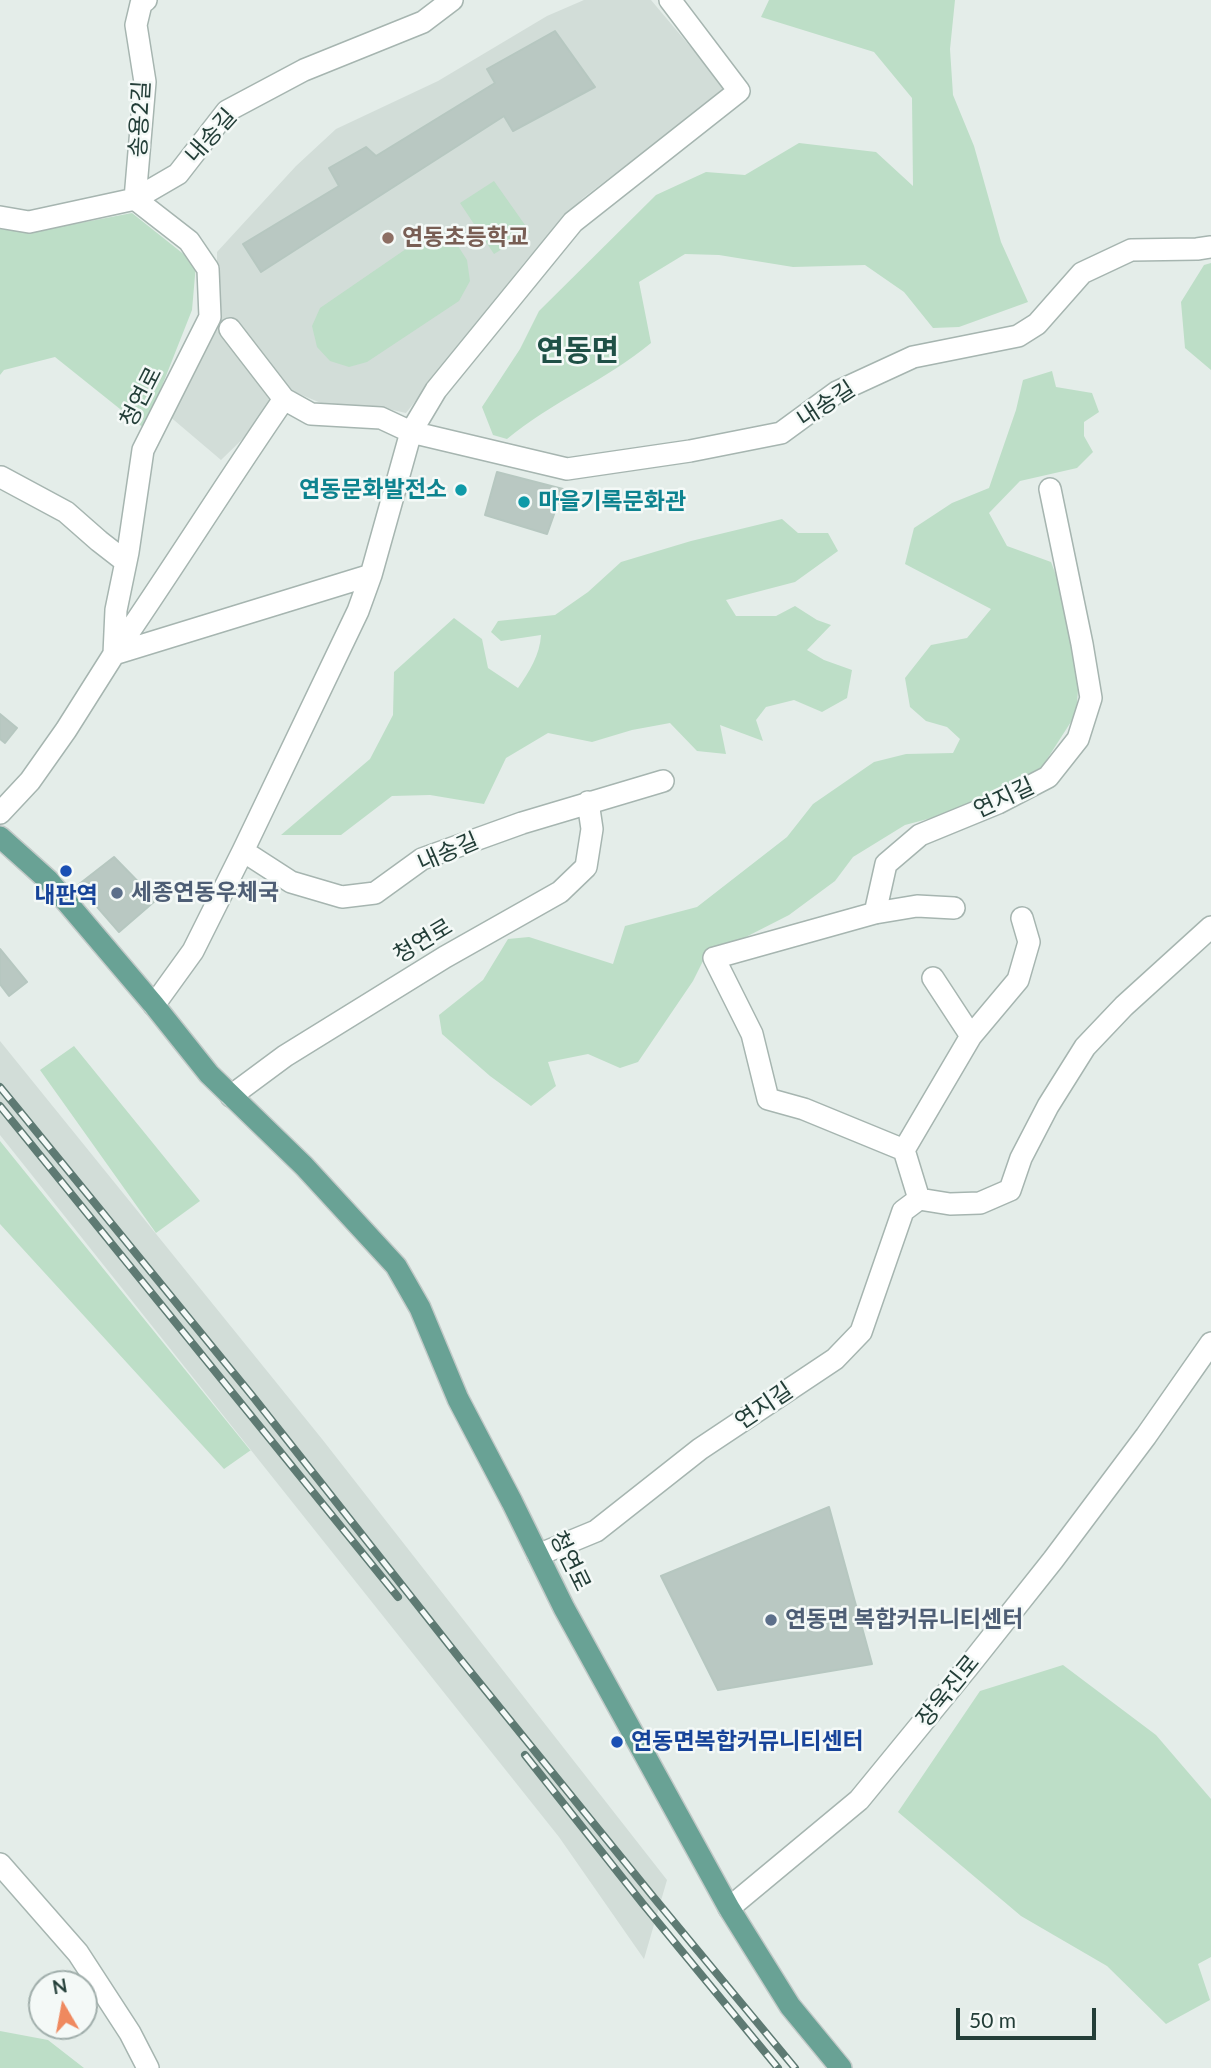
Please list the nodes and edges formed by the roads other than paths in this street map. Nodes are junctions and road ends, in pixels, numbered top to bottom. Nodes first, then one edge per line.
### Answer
1 (146, 0) edge
2 (452, 0) edge
3 (670, 0) edge
4 (135, 199) junction
5 (0, 217) edge
6 (1211, 247) edge
7 (230, 329) dead end
8 (284, 399) junction
9 (411, 432) junction
10 (1, 477) edge
11 (1050, 489) dead end
12 (126, 562) junction
13 (371, 575) junction
14 (114, 654) junction
15 (663, 781) dead end
16 (587, 802) junction
17 (0, 813) edge
18 (0, 838) edge
19 (243, 851) junction
20 (954, 908) dead end
21 (875, 913) junction
22 (1022, 918) dead end
23 (1211, 927) edge
24 (933, 978) dead end
25 (154, 1005) junction
26 (971, 1036) junction
27 (231, 1096) junction
28 (904, 1150) junction
29 (919, 1199) junction
30 (1211, 1343) edge
31 (538, 1555) junction
32 (0, 1864) edge
33 (729, 1908) junction
34 (148, 2068) edge
35 (841, 2068) edge

1 - 4 street, 송용2길
2 - 4 street, 내송길
3 - 9 street
4 - 5 street, 내송길
4 - 12 street, 청연로
6 - 9 street, 내송길
7 - 8 street
8 - 9 street
8 - 14 street, 청연로
9 - 13 street
10 - 12 street
11 - 21 street, 연지길
12 - 14 street, 청연로
13 - 14 street
13 - 19 street
14 - 17 street, 청연로
15 - 16 street, 내송길
16 - 19 street, 내송길
16 - 27 street, 청연로
18 - 25 main road, 청연로
19 - 25 street
20 - 21 street
21 - 28 street
22 - 26 street
23 - 29 street
24 - 26 street
25 - 27 main road, 청연로
26 - 28 street
27 - 31 main road, 청연로
28 - 29 street
29 - 31 street, 연지길
30 - 33 street, 장욱진로
31 - 33 main road, 청연로
32 - 34 street
33 - 35 main road, 청연로

